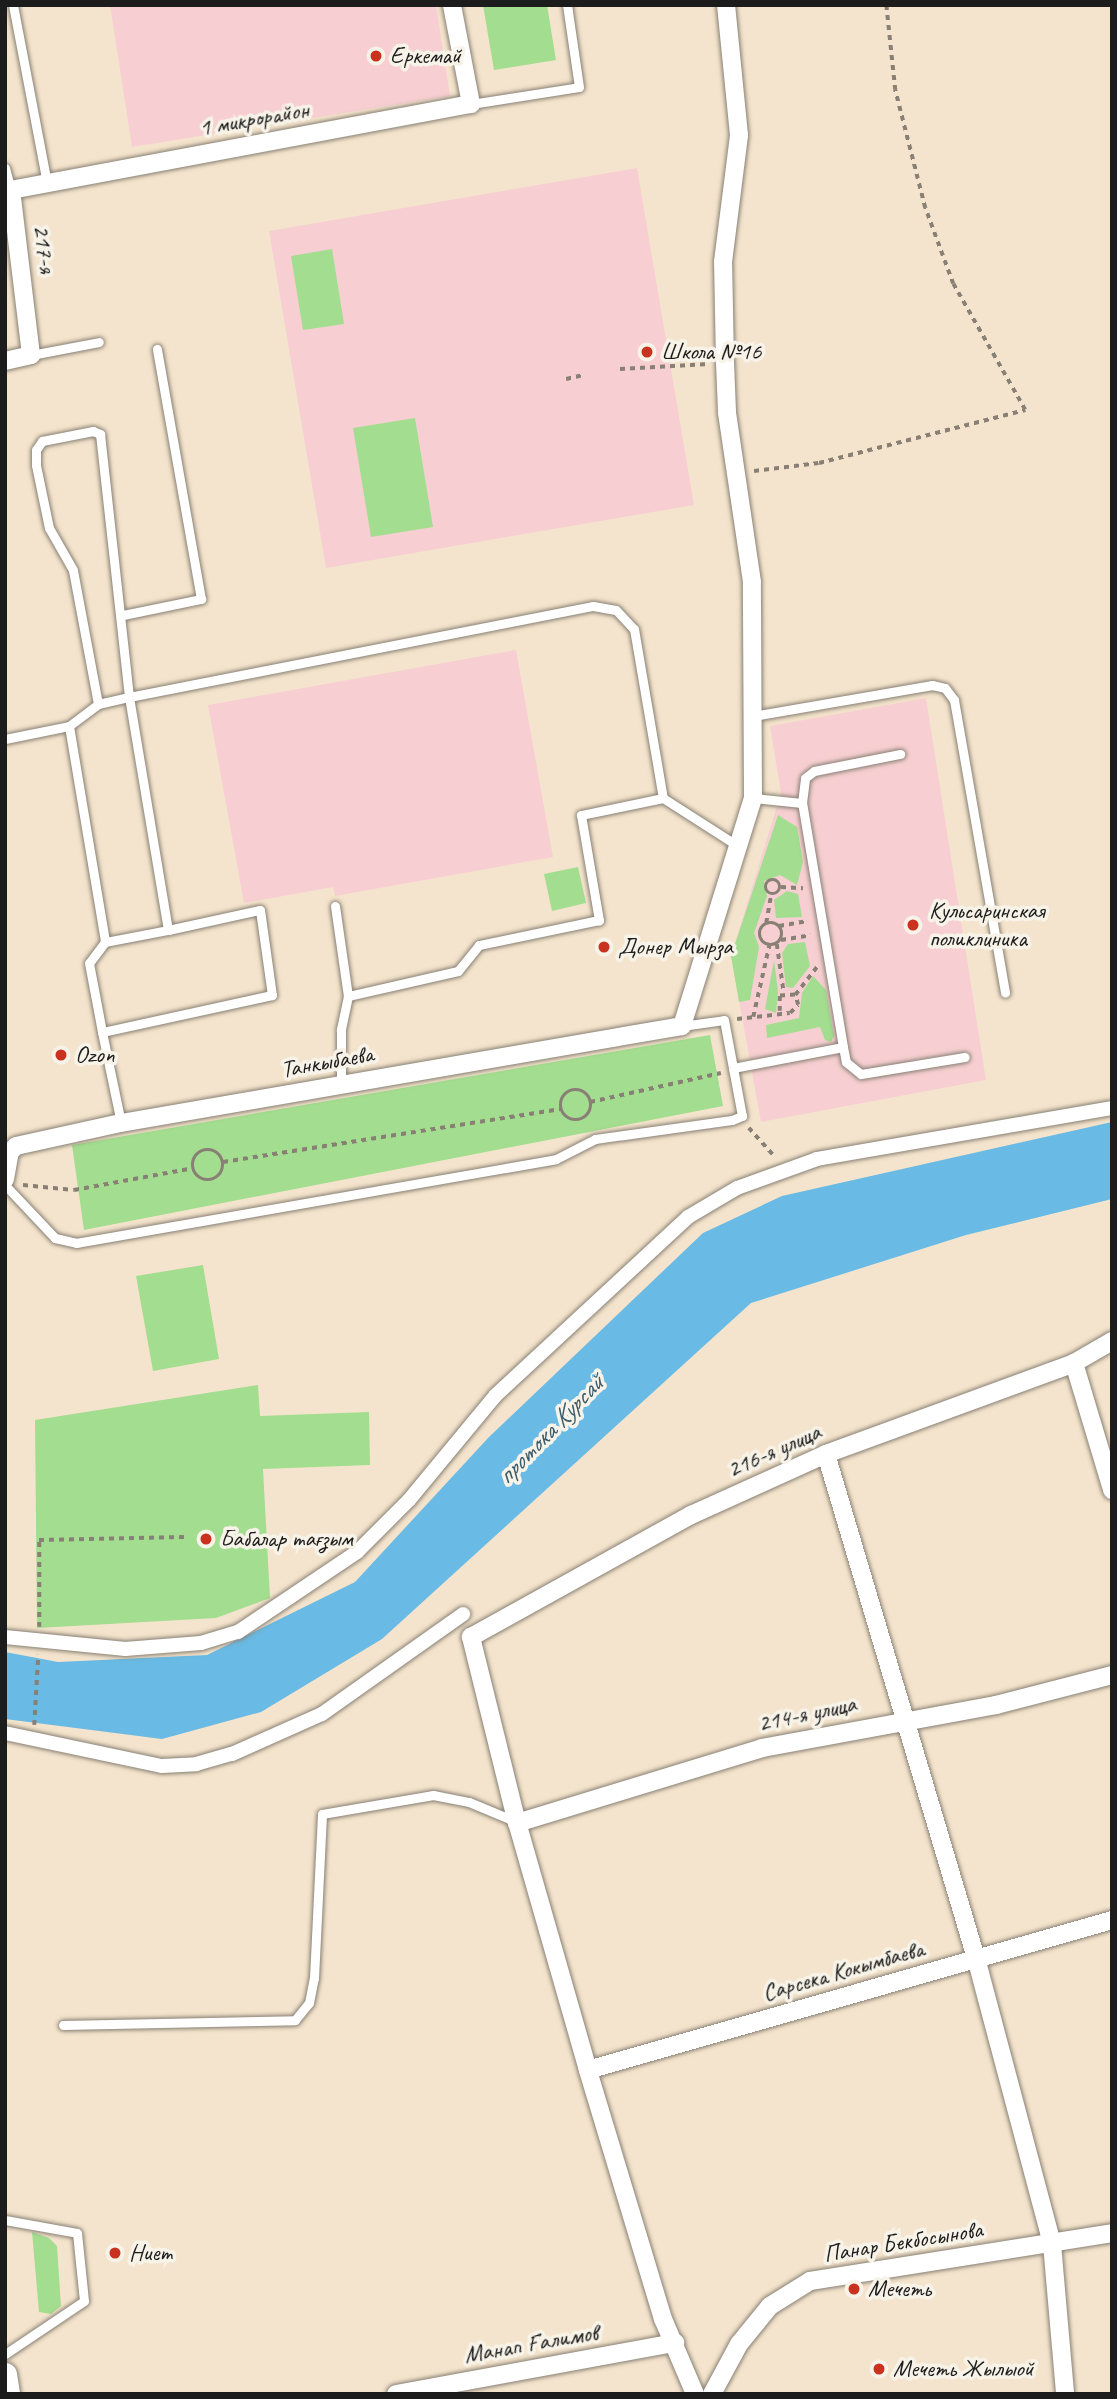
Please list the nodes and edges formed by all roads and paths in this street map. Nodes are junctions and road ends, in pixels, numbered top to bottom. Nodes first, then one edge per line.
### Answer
1 (452, 5) edge
2 (567, 5) edge
3 (726, 5) edge
4 (886, 5) edge
5 (9, 6) edge
6 (471, 104) junction
7 (5, 168) edge
8 (47, 183) junction
9 (11, 190) junction
10 (99, 342) dead end
11 (156, 349) dead end
12 (31, 355) junction
13 (5, 361) edge
14 (725, 363) junction
15 (620, 369) dead end
16 (584, 375) dead end
17 (566, 379) dead end
18 (736, 473) junction
19 (123, 615) junction
20 (130, 697) junction
21 (98, 704) junction
22 (753, 716) junction
23 (69, 726) junction
24 (5, 740) edge
25 (900, 754) dead end
26 (663, 798) junction
27 (753, 798) junction
28 (802, 803) junction
29 (740, 847) junction
30 (780, 887) junction
31 (816, 889) junction
32 (771, 894) junction
33 (335, 906) dead end
34 (821, 919) junction
35 (766, 924) junction
36 (779, 926) junction
37 (168, 930) junction
38 (823, 933) junction
39 (781, 940) junction
40 (105, 942) junction
41 (777, 944) junction
42 (769, 946) junction
43 (827, 955) junction
44 (785, 993) junction
45 (1004, 993) dead end
46 (794, 995) junction
47 (348, 996) junction
48 (780, 1011) junction
49 (752, 1017) junction
50 (724, 1020) junction
51 (682, 1026) junction
52 (102, 1032) junction
53 (843, 1047) junction
54 (965, 1057) dead end
55 (733, 1068) junction
56 (341, 1085) junction
57 (590, 1102) junction
58 (1112, 1108) edge
59 (561, 1109) junction
60 (742, 1116) junction
61 (121, 1123) junction
62 (223, 1162) junction
63 (194, 1168) junction
64 (793, 1168) junction
65 (12, 1182) edge
66 (5, 1185) edge
67 (1112, 1341) edge
68 (1074, 1363) junction
69 (826, 1454) junction
70 (1112, 1490) edge
71 (184, 1537) dead end
72 (463, 1614) dead end
73 (5, 1637) edge
74 (39, 1643) junction
75 (1112, 1675) edge
76 (905, 1718) junction
77 (5, 1733) edge
78 (33, 1736) dead end
79 (517, 1823) junction
80 (1112, 1920) edge
81 (976, 1958) junction
82 (63, 2025) dead end
83 (588, 2070) junction
84 (5, 2220) edge
85 (1112, 2233) edge
86 (1052, 2244) junction
87 (675, 2343) junction
88 (5, 2354) edge
89 (5, 2374) edge
90 (8, 2394) edge
91 (396, 2394) edge
92 (695, 2394) edge
93 (712, 2394) edge
94 (1065, 2394) edge

1 - 6 street
2 - 6 lane
3 - 14 street
4 - 18 path
5 - 8 lane
6 - 8 street, 1 микрорайон
7 - 9 lane
8 - 9 street, 1 микрорайон
9 - 12 street, 217-я
10 - 12 lane
11 - 19 lane
12 - 13 street
14 - 15 path
14 - 18 street
16 - 17 path
18 - 22 street
19 - 20 lane
19 - 21 lane
20 - 21 lane
20 - 26 lane
20 - 37 lane
21 - 23 lane
22 - 27 street
22 - 45 lane
23 - 24 lane
23 - 40 lane
25 - 28 lane
26 - 29 lane
26 - 47 lane
27 - 28 lane
27 - 29 street
28 - 31 lane
29 - 51 street
30 - 31 path
30 - 32 path
30 - 32 path
31 - 34 lane
32 - 35 path
33 - 47 lane
34 - 36 path
34 - 38 lane
35 - 36 path
35 - 42 path
36 - 39 path
37 - 40 lane
37 - 52 lane
38 - 39 path
38 - 43 lane
39 - 41 path
40 - 52 lane
41 - 42 path
41 - 44 path
42 - 49 path
43 - 46 path
43 - 53 lane
44 - 46 path
44 - 48 path
46 - 48 path
47 - 56 lane
48 - 49 path
49 - 50 path
50 - 51 lane
50 - 55 lane
51 - 56 street, Танкыбаева
52 - 61 lane
53 - 54 lane
53 - 55 lane
55 - 57 path
55 - 60 lane
56 - 61 street, Танкыбаева
57 - 59 path
57 - 59 path
58 - 64 street
59 - 62 path
60 - 64 path
60 - 66 lane
61 - 65 street, Танкыбаева
62 - 63 path
62 - 63 path
63 - 65 path
64 - 74 street
67 - 68 street, 216-я улица
68 - 69 street, 216-я улица
68 - 70 street
69 - 76 street
69 - 79 street, 216-я улица
71 - 74 path
72 - 77 street
73 - 74 street
74 - 78 path
75 - 76 street, 214-я улица
76 - 79 street, 214-я улица
76 - 81 street
79 - 82 lane
79 - 83 street
80 - 81 street, Сарсека Кокымбаева
81 - 83 street, Сарсека Кокымбаева
81 - 86 street
83 - 87 street
84 - 88 lane
85 - 86 street, Панар Бекбосынова
86 - 93 street, Панар Бекбосынова
86 - 94 street
87 - 91 street, Манап Ғалимов
87 - 92 street
89 - 90 street

